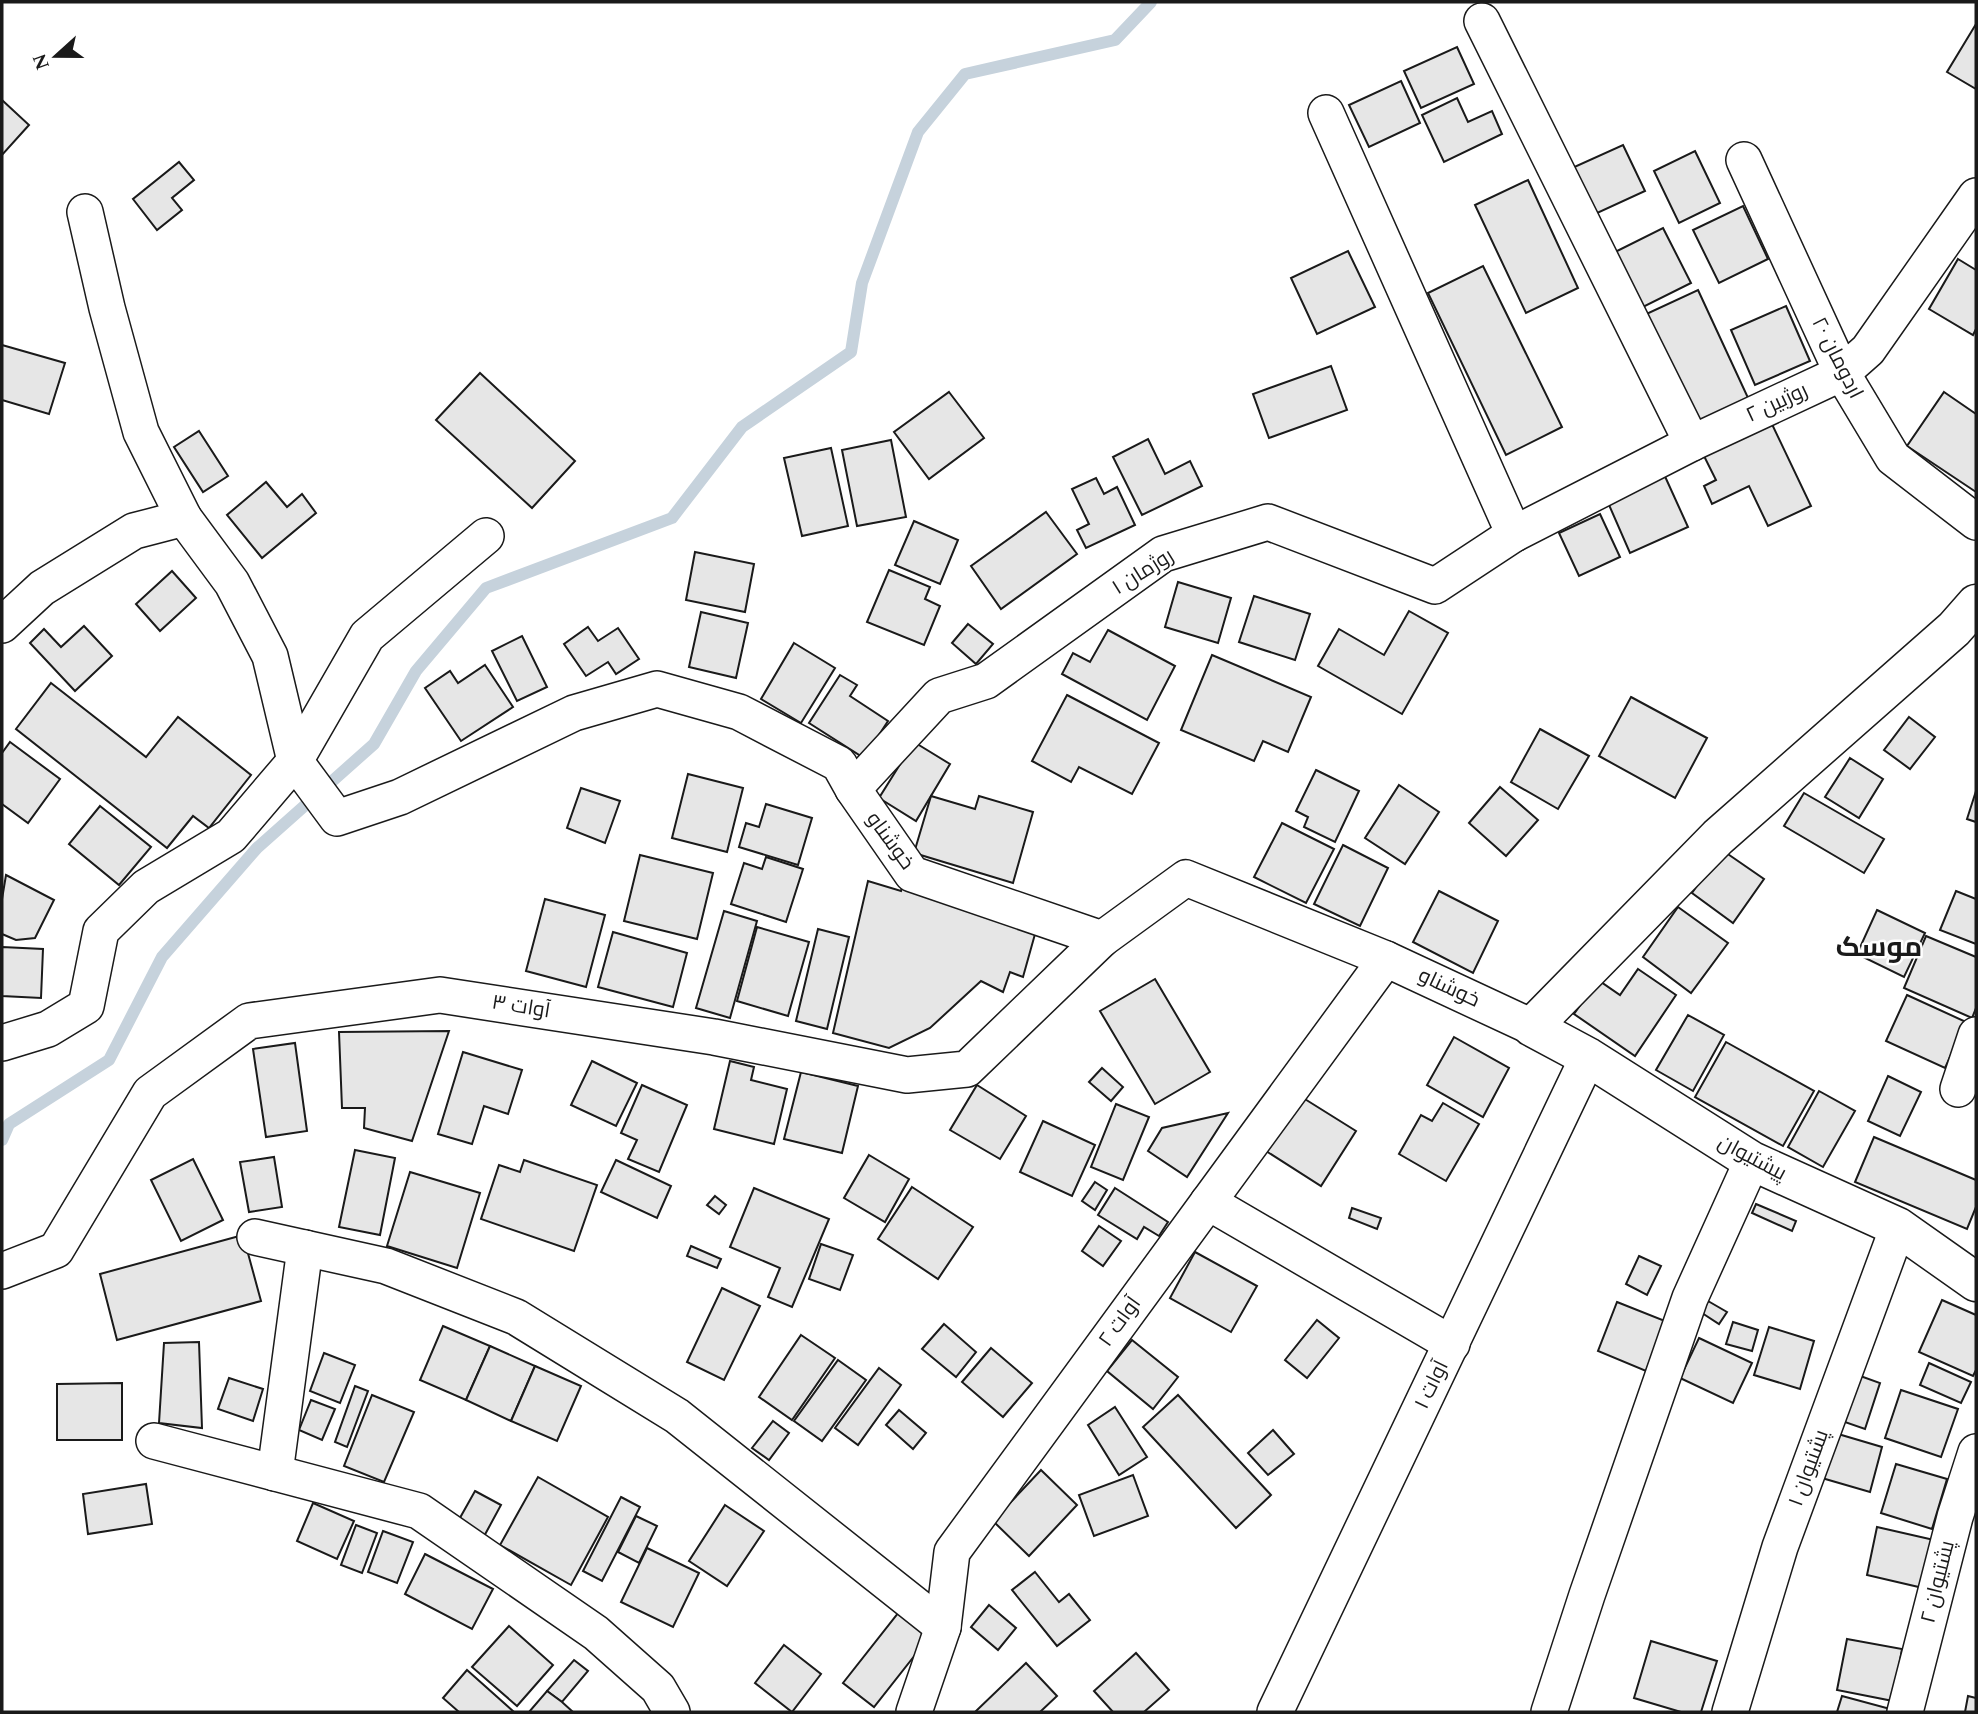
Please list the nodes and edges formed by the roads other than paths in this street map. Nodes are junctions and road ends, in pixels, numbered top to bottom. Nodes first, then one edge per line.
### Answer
1 (1482, 21) dead end
2 (1326, 113) dead end
3 (1744, 160) dead end
4 (1976, 196) edge
5 (85, 212) dead end
6 (1842, 373) junction
7 (1692, 443) junction
8 (184, 518) junction
9 (1976, 522) edge
10 (1514, 534) junction
11 (486, 536) dead end
12 (1969, 622) edge
13 (2, 625) edge
14 (295, 761) junction
15 (853, 789) junction
16 (1102, 939) junction
17 (1386, 959) junction
18 (1532, 1027) junction
19 (1976, 1035) edge
20 (2, 1043) edge
21 (1588, 1057) junction
22 (1958, 1089) dead end
23 (1752, 1161) junction
24 (1208, 1202) junction
25 (1898, 1227) junction
26 (254, 1237) dead end
27 (305, 1248) junction
28 (2, 1271) edge
29 (1976, 1282) edge
30 (1451, 1343) junction
31 (154, 1441) dead end
32 (1976, 1452) edge
33 (275, 1473) junction
34 (943, 1627) junction
35 (672, 1712) edge
36 (914, 1712) edge
37 (1275, 1712) edge
38 (1549, 1712) edge
39 (1730, 1712) edge
40 (1905, 1712) edge

1 - 7 street
2 - 10 street
3 - 6 street, اردومان ۲۰
4 - 6 street, روژبین ۲
5 - 8 street
6 - 7 street, روژبین ۲
6 - 9 street, اردومان ۲۰
7 - 10 street, روژبین ۲
8 - 13 street
8 - 14 street
10 - 15 street, روژمان ۱
11 - 14 street
12 - 18 street
14 - 15 street, خوشناو
14 - 20 street
15 - 16 street, خوشناو
16 - 17 street, خوشناو
16 - 28 street, آوات ۳
17 - 18 street, خوشناو
17 - 24 street, آوات ۲
18 - 21 street, پیشتیوان
19 - 22 street
21 - 23 street, پیشتیوان
21 - 30 street, آوات ۱
23 - 25 street, پیشتیوان
23 - 38 street
24 - 30 street
24 - 34 street, آوات ۲
25 - 29 street, پیشتیوان
25 - 39 street, پشتیوان ۱
26 - 27 street
27 - 33 street
27 - 34 street
30 - 37 street, آوات ۱
31 - 33 street
32 - 40 street, پشتیوان ۲
33 - 35 street
34 - 36 street, آوات ۲

